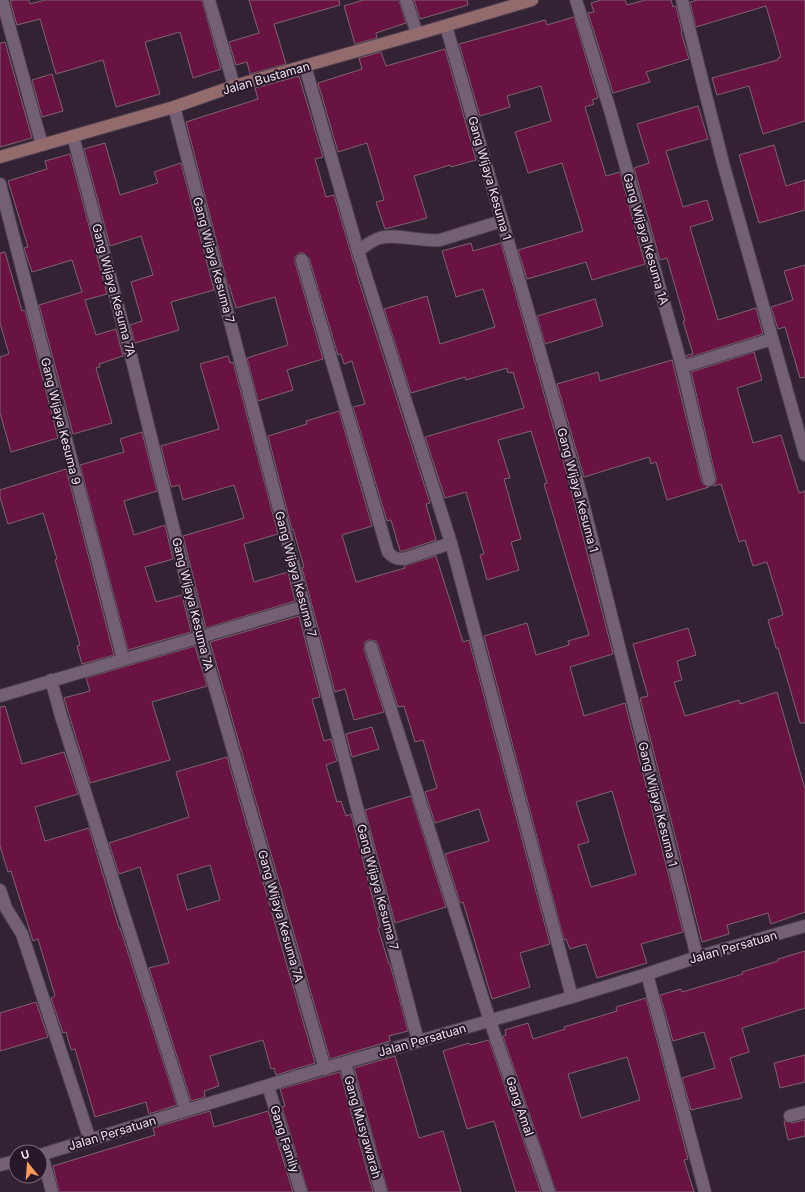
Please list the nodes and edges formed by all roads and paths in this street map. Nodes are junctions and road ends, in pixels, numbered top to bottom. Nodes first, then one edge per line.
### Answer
1 (2, 0) edge
2 (208, 0) edge
3 (406, 0) edge
4 (532, 0) edge
5 (576, 0) edge
6 (682, 0) edge
7 (446, 26) junction
8 (417, 34) junction
9 (305, 66) junction
10 (234, 86) junction
11 (174, 107) junction
12 (73, 136) junction
13 (42, 145) junction
14 (0, 157) edge
15 (0, 184) edge
16 (502, 221) junction
17 (358, 251) junction
18 (302, 260) dead end
19 (772, 339) junction
20 (682, 367) junction
21 (805, 455) edge
22 (709, 480) dead end
23 (451, 542) junction
24 (305, 606) junction
25 (200, 636) junction
26 (371, 647) dead end
27 (123, 659) junction
28 (51, 680) junction
29 (0, 696) edge
30 (0, 890) edge
31 (805, 926) edge
32 (697, 957) junction
33 (647, 974) junction
34 (572, 996) junction
35 (490, 1021) junction
36 (418, 1041) junction
37 (345, 1063) junction
38 (325, 1069) junction
39 (268, 1086) junction
40 (186, 1110) junction
41 (805, 1112) edge
42 (790, 1116) dead end
43 (90, 1140) junction
44 (48, 1153) edge
45 (48, 1179) edge
46 (52, 1192) edge
47 (301, 1192) edge
48 (381, 1192) edge
49 (549, 1192) edge
50 (705, 1192) edge

1 - 13 street
2 - 10 street
3 - 8 street
4 - 7 main road, Jalan Bustaman
5 - 20 street, Gang Wijaya Kesuma 1A
6 - 19 street
7 - 8 main road, Jalan Bustaman
7 - 16 street, Gang Wijaya Kesuma 1
8 - 9 main road, Jalan Bustaman
9 - 10 main road, Jalan Bustaman
9 - 17 street
10 - 11 main road, Jalan Bustaman
11 - 12 main road, Jalan Bustaman
11 - 24 street, Gang Wijaya Kesuma 7
12 - 13 main road, Jalan Bustaman
12 - 25 street, Gang Wijaya Kesuma 7A
13 - 14 main road, Jalan Bustaman
15 - 27 street, Gang Wijaya Kesuma 9
16 - 17 street
16 - 32 street, Gang Wijaya Kesuma 1
17 - 23 street
18 - 23 street
19 - 20 street
19 - 21 street
20 - 22 street, Gang Wijaya Kesuma 1A
23 - 34 street
24 - 25 street
24 - 36 street, Gang Wijaya Kesuma 7
25 - 27 street
25 - 38 street, Gang Wijaya Kesuma 7A
26 - 35 street, Gang Amal
27 - 28 street
28 - 29 street
28 - 40 street
30 - 43 street
31 - 32 street, Jalan Persatuan
32 - 33 street, Jalan Persatuan
33 - 34 street, Jalan Persatuan
33 - 50 street
34 - 35 street, Jalan Persatuan
35 - 36 street, Jalan Persatuan
35 - 49 street, Gang Amal
36 - 37 street, Jalan Persatuan
37 - 38 street, Jalan Persatuan
37 - 48 street, Gang Musyawarah
38 - 39 street, Jalan Persatuan
39 - 40 street, Jalan Persatuan
39 - 47 street, Gang Family
40 - 43 street, Jalan Persatuan
41 - 42 street
43 - 44 street, Jalan Persatuan
45 - 46 street

